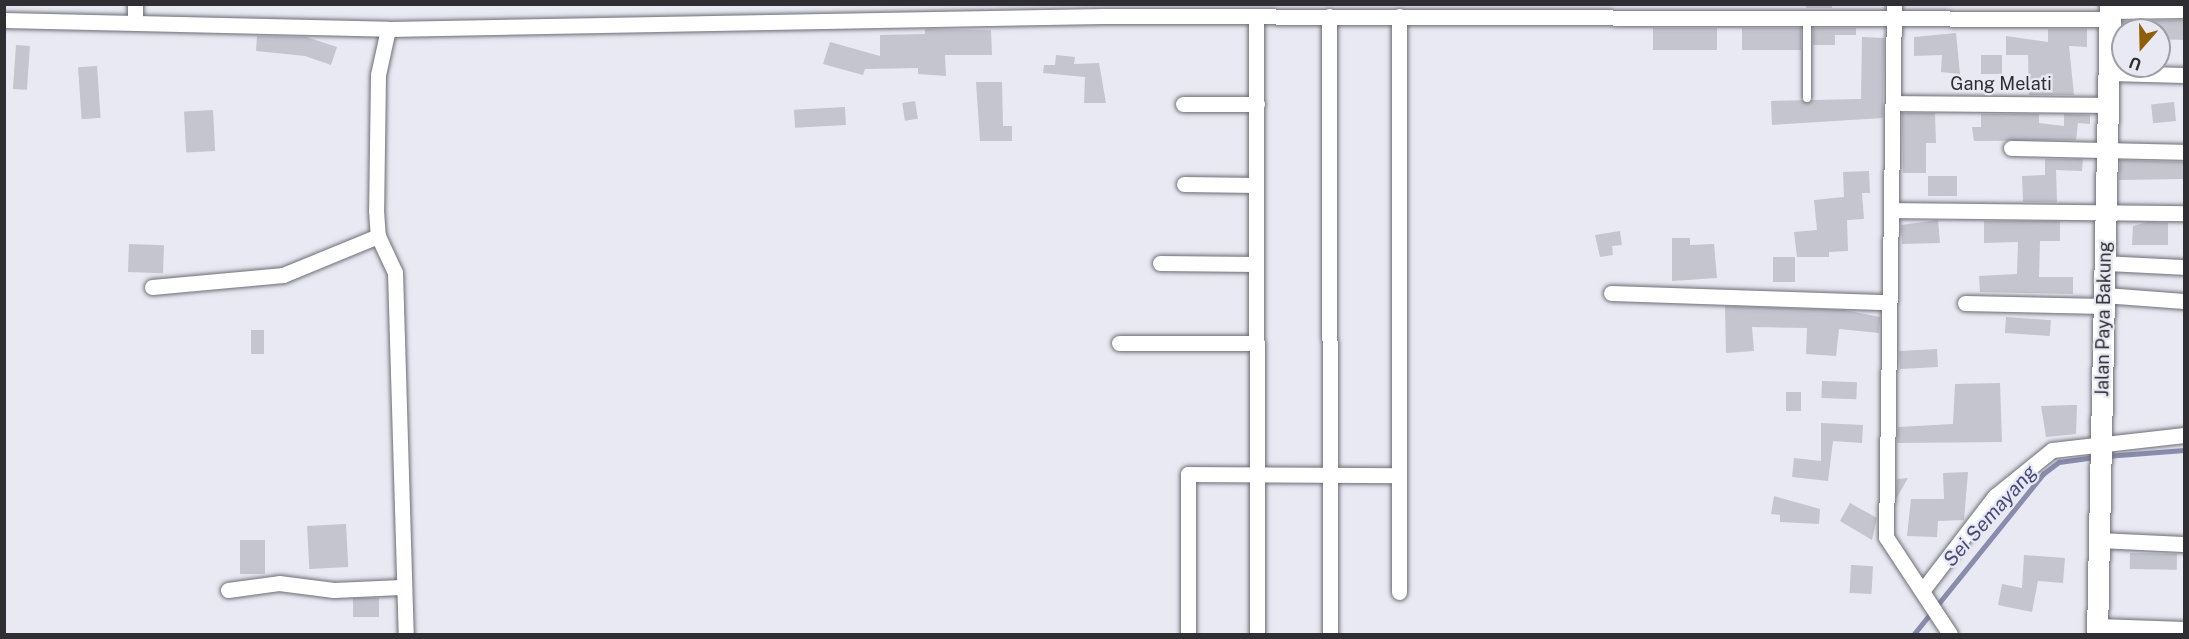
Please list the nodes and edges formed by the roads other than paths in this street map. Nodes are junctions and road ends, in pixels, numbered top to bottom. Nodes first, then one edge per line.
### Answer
1 (135, 4) edge
2 (1141, 10) edge
3 (2184, 10) edge
4 (1894, 11) edge
5 (2110, 12) edge
6 (1256, 16) junction
7 (1329, 16) junction
8 (1399, 16) junction
9 (1807, 18) junction
10 (4, 20) edge
11 (135, 23) junction
12 (382, 29) junction
13 (2109, 73) junction
14 (2184, 75) edge
15 (1807, 98) dead end
16 (1894, 103) junction
17 (1183, 104) dead end
18 (1257, 104) junction
19 (2108, 105) junction
20 (2011, 148) dead end
21 (2107, 148) junction
22 (2184, 152) edge
23 (1185, 184) dead end
24 (1256, 185) junction
25 (2106, 209) junction
26 (1892, 210) junction
27 (2184, 213) edge
28 (378, 236) junction
29 (1160, 263) dead end
30 (2105, 263) junction
31 (1256, 264) junction
32 (2184, 267) edge
33 (152, 288) dead end
34 (1611, 293) dead end
35 (2104, 300) junction
36 (2184, 301) edge
37 (1888, 302) junction
38 (1965, 303) dead end
39 (1119, 343) dead end
40 (1257, 343) junction
41 (2184, 435) edge
42 (2101, 447) junction
43 (1257, 474) junction
44 (1330, 474) junction
45 (1399, 475) junction
46 (2099, 540) junction
47 (2182, 544) dead end
48 (401, 587) junction
49 (228, 590) dead end
50 (1399, 592) dead end
51 (1929, 602) junction
52 (2184, 629) edge
53 (2098, 630) edge
54 (406, 634) edge
55 (1188, 634) edge
56 (1257, 634) edge
57 (1330, 634) edge
58 (1950, 634) edge

1 - 11 street
2 - 6 street
2 - 12 street
3 - 5 street
4 - 5 street
4 - 9 street
4 - 16 street
5 - 13 main road, Jalan Paya Bakung
6 - 7 street
6 - 18 street
7 - 8 street
7 - 44 street
8 - 9 street
8 - 45 street
9 - 15 lane
10 - 11 street
11 - 12 street
12 - 28 street
13 - 14 street
13 - 19 main road, Jalan Paya Bakung
16 - 19 street, Gang Melati
16 - 26 street
17 - 18 street
18 - 24 street
19 - 21 main road, Jalan Paya Bakung
20 - 21 street
21 - 22 street
21 - 25 main road, Jalan Paya Bakung
23 - 24 street
24 - 31 street
25 - 26 street
25 - 27 street
25 - 30 main road, Jalan Paya Bakung
26 - 37 street
28 - 33 street
28 - 48 street
29 - 31 street
30 - 32 street
30 - 35 main road, Jalan Paya Bakung
31 - 40 street
34 - 37 street
35 - 36 street
35 - 38 street
35 - 42 main road, Jalan Paya Bakung
37 - 51 street
39 - 40 street
40 - 43 street
41 - 42 street
42 - 46 main road, Jalan Paya Bakung
42 - 51 street
43 - 44 street
43 - 55 street
43 - 56 street
44 - 45 street
44 - 57 street
45 - 50 street
46 - 47 street
46 - 53 main road, Jalan Paya Bakung
48 - 49 street
48 - 54 street
51 - 58 street
52 - 53 street

